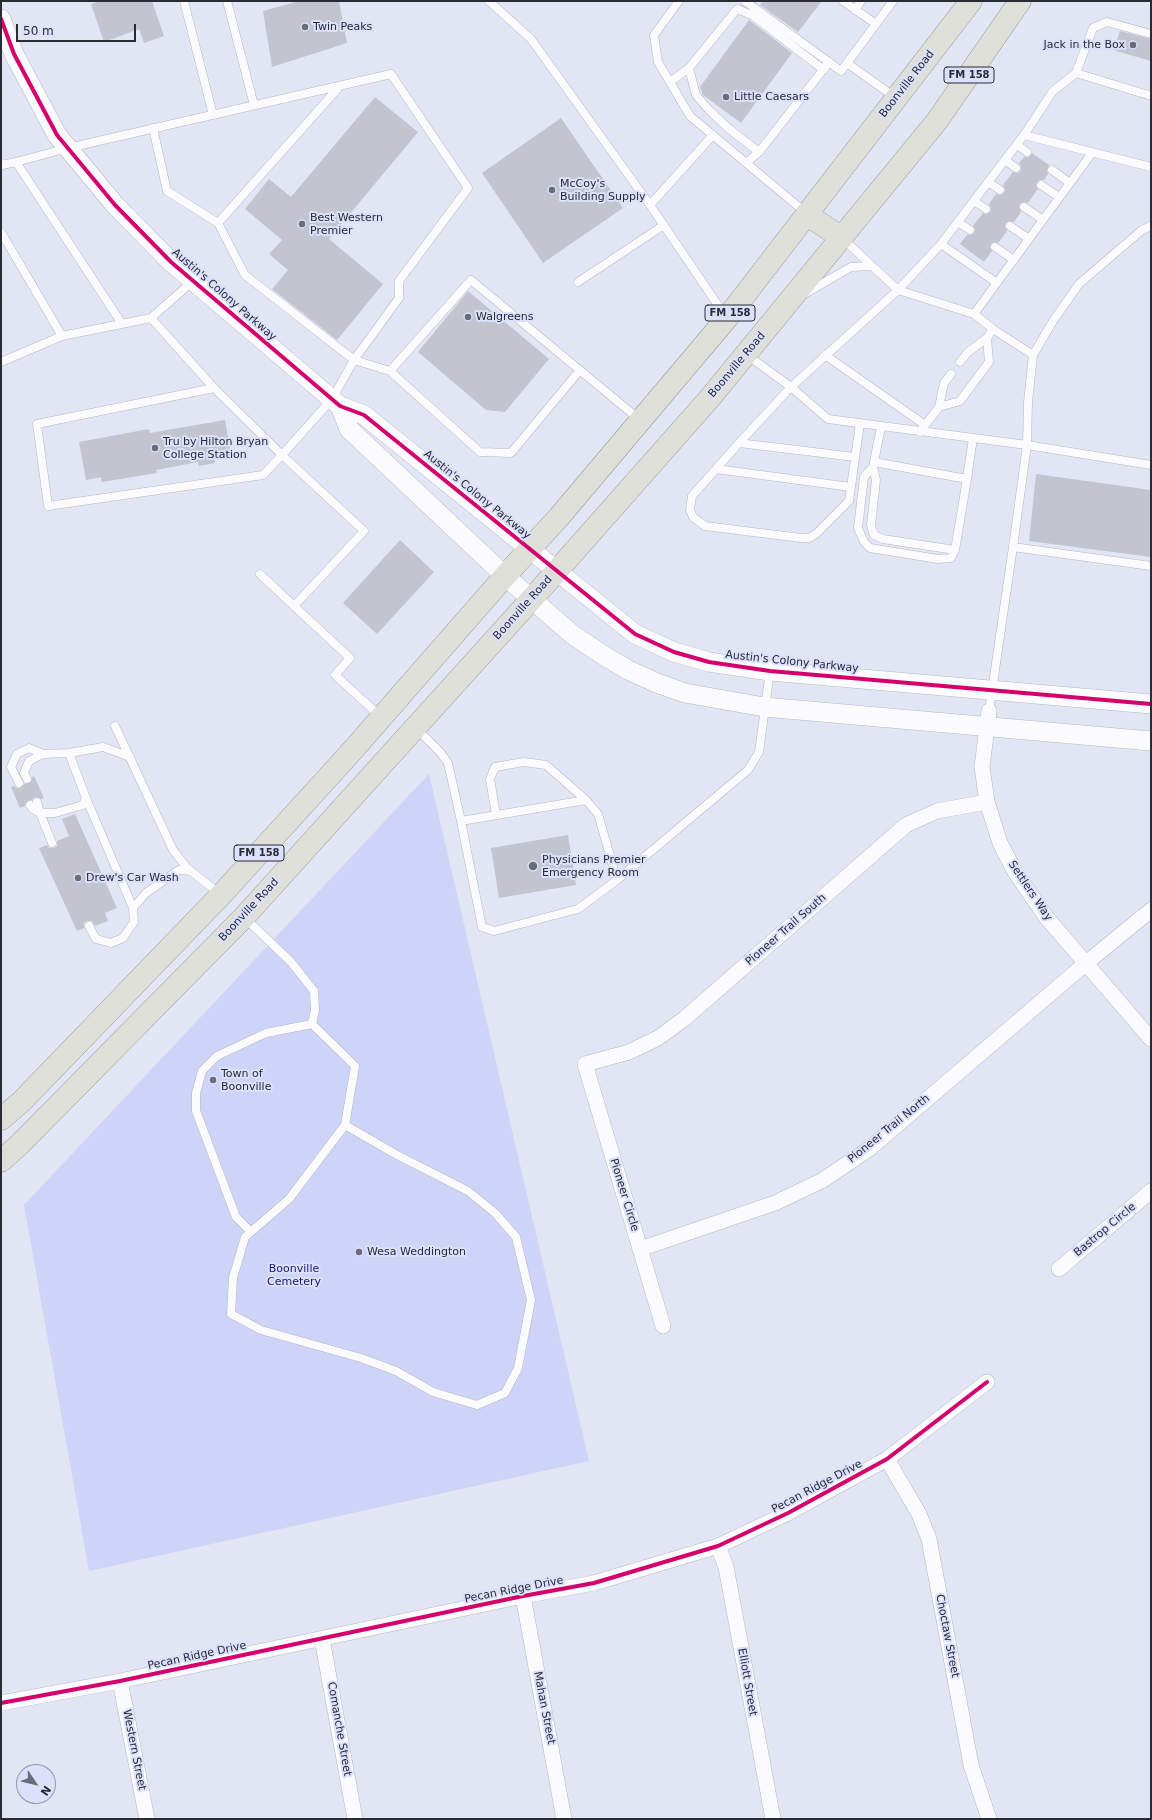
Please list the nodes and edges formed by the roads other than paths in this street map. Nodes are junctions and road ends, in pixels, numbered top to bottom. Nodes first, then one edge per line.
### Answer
1 (184, 1) edge
2 (227, 1) edge
3 (488, 1) edge
4 (679, 1) edge
5 (745, 1) edge
6 (843, 1) edge
7 (861, 1) edge
8 (893, 1) edge
9 (971, 1) edge
10 (1020, 1) edge
11 (855, 10) junction
12 (1, 19) edge
13 (876, 24) junction
14 (1151, 34) edge
15 (829, 62) junction
16 (847, 63) junction
17 (689, 68) junction
18 (824, 70) junction
19 (1076, 73) junction
20 (670, 82) junction
21 (340, 86) junction
22 (1151, 96) edge
23 (897, 98) junction
24 (254, 106) junction
25 (213, 115) junction
26 (153, 128) junction
27 (713, 135) junction
28 (1024, 135) junction
29 (1017, 145) junction
30 (68, 148) junction
31 (759, 152) junction
32 (1027, 152) dead end
33 (1092, 153) junction
34 (1005, 160) junction
35 (16, 162) junction
36 (746, 163) junction
37 (1, 165) edge
38 (1151, 167) edge
39 (1016, 168) dead end
40 (1052, 170) dead end
41 (988, 182) junction
42 (1070, 183) junction
43 (1041, 185) dead end
44 (1000, 190) dead end
45 (1059, 197) junction
46 (974, 201) junction
47 (650, 205) junction
48 (1024, 207) dead end
49 (986, 209) dead end
50 (806, 214) junction
51 (1043, 220) junction
52 (958, 222) junction
53 (218, 223) junction
54 (664, 225) junction
55 (1010, 226) dead end
56 (1151, 226) edge
57 (970, 230) dead end
58 (1, 232) edge
59 (842, 238) junction
60 (1029, 239) junction
61 (941, 244) junction
62 (995, 247) dead end
63 (1014, 260) junction
64 (872, 266) junction
65 (193, 281) junction
66 (578, 282) dead end
67 (997, 283) junction
68 (898, 290) junction
69 (788, 304) junction
70 (974, 314) junction
71 (151, 318) junction
72 (727, 318) junction
73 (122, 324) junction
74 (993, 329) junction
75 (62, 336) junction
76 (987, 338) junction
77 (746, 354) junction
78 (825, 355) junction
79 (1033, 355) junction
80 (354, 360) junction
81 (1, 362) edge
82 (960, 362) dead end
83 (580, 370) junction
84 (390, 371) junction
85 (951, 374) dead end
86 (791, 387) junction
87 (214, 388) junction
88 (336, 403) junction
89 (939, 407) junction
90 (641, 420) junction
91 (860, 423) junction
92 (925, 425) junction
93 (881, 426) junction
94 (920, 432) junction
95 (973, 438) junction
96 (739, 444) junction
97 (1027, 445) junction
98 (282, 455) junction
99 (855, 457) junction
100 (873, 465) junction
101 (1151, 465) edge
102 (716, 469) junction
103 (967, 479) junction
104 (851, 487) junction
105 (1013, 547) junction
106 (530, 550) junction
107 (955, 550) junction
108 (1151, 566) edge
109 (556, 572) junction
110 (260, 574) dead end
111 (505, 576) junction
112 (532, 599) junction
113 (294, 606) junction
114 (770, 671) junction
115 (993, 690) junction
116 (1151, 704) edge
117 (764, 707) junction
118 (381, 718) junction
119 (988, 718) junction
120 (115, 726) dead end
121 (416, 728) junction
122 (1151, 741) edge
123 (69, 752) junction
124 (43, 754) junction
125 (130, 757) junction
126 (86, 798) junction
127 (586, 800) junction
128 (987, 802) junction
129 (34, 803) dead end
130 (40, 813) junction
131 (496, 815) junction
132 (461, 821) junction
133 (52, 842) dead end
134 (191, 872) junction
135 (617, 880) junction
136 (221, 895) junction
137 (133, 908) junction
138 (1151, 910) edge
139 (244, 917) junction
140 (88, 926) dead end
141 (1085, 964) junction
142 (312, 1024) junction
143 (1151, 1039) edge
144 (585, 1064) joint
145 (1, 1119) edge
146 (345, 1125) junction
147 (1, 1161) edge
148 (1151, 1191) edge
149 (251, 1232) junction
150 (640, 1249) junction
151 (1060, 1269) dead end
152 (663, 1326) dead end
153 (987, 1382) dead end
154 (887, 1459) junction
155 (718, 1546) junction
156 (523, 1596) junction
157 (322, 1639) junction
158 (120, 1680) junction
159 (1, 1703) edge
160 (147, 1819) edge
161 (355, 1819) edge
162 (564, 1819) edge
163 (772, 1819) edge
164 (989, 1819) edge

1 - 25 lane
2 - 24 lane
3 - 47 lane
4 - 20 lane
5 - 15 lane
6 - 11 lane
7 - 11 lane
8 - 13 lane
9 - 23 main road, Boonville Road / FM 158
10 - 59 main road, Boonville Road / FM 158
11 - 13 lane
12 - 30 street, Austin's Colony Parkway
13 - 16 lane
14 - 19 lane
15 - 16 lane
15 - 18 lane
16 - 23 lane
17 - 18 lane
17 - 20 lane
17 - 31 lane
18 - 31 lane
19 - 22 lane
19 - 28 lane
20 - 27 lane
21 - 24 lane
21 - 53 lane
21 - 80 lane
23 - 50 main road, Boonville Road / FM 158
24 - 25 lane
25 - 26 lane
26 - 30 lane
26 - 53 lane
27 - 36 lane
27 - 47 lane
28 - 29 lane
28 - 33 lane
29 - 32 lane
29 - 34 lane
30 - 35 lane
30 - 65 street, Austin's Colony Parkway
31 - 36 lane
33 - 38 lane
33 - 42 lane
34 - 39 lane
34 - 41 lane
35 - 37 lane
35 - 73 lane
36 - 50 lane
40 - 42 lane
41 - 44 lane
41 - 46 lane
42 - 45 lane
43 - 45 lane
45 - 51 lane
46 - 49 lane
46 - 52 lane
47 - 54 lane
48 - 51 lane
50 - 59 main road
50 - 72 main road, Boonville Road / FM 158
51 - 60 lane
52 - 57 lane
52 - 61 lane
53 - 80 lane
54 - 66 lane
54 - 72 lane
55 - 60 lane
56 - 79 lane
58 - 75 lane
59 - 64 lane
59 - 69 main road, Boonville Road / FM 158
60 - 63 lane
61 - 67 lane
61 - 68 lane
62 - 63 lane
63 - 67 lane
64 - 68 lane
64 - 69 lane
65 - 71 lane
65 - 88 street, Austin's Colony Parkway
67 - 70 lane
68 - 70 lane
68 - 78 lane
69 - 77 main road, Boonville Road / FM 158
70 - 74 lane
71 - 73 lane
71 - 87 lane
72 - 90 main road, Boonville Road / FM 158
73 - 75 lane
74 - 76 lane
74 - 79 lane
75 - 81 lane
76 - 82 lane
76 - 89 lane
77 - 86 lane
77 - 109 main road, Boonville Road / FM 158
78 - 86 lane
78 - 92 lane
79 - 97 lane
80 - 84 lane
80 - 88 lane
83 - 84 lane
83 - 84 lane
83 - 90 lane
85 - 89 lane
86 - 91 lane
86 - 96 lane
87 - 98 lane
87 - 98 lane
88 - 98 lane
88 - 106 street, Austin's Colony Parkway
88 - 111 street, Austin's Colony Parkway
89 - 92 lane
90 - 106 main road, Boonville Road / FM 158
91 - 93 lane
91 - 99 lane
92 - 94 lane
93 - 94 lane
93 - 100 lane
94 - 95 lane
95 - 97 lane
95 - 103 lane
96 - 99 lane
96 - 102 lane
97 - 101 lane
97 - 105 lane
98 - 113 lane
99 - 104 lane
100 - 103 lane
100 - 107 lane
100 - 107 lane
102 - 104 lane
102 - 104 lane
103 - 107 lane
105 - 108 lane
105 - 115 lane
106 - 109 street, Austin's Colony Parkway
106 - 111 main road, Boonville Road / FM 158
109 - 112 main road, Boonville Road / FM 158
109 - 114 street, Austin's Colony Parkway
110 - 113 lane
111 - 112 street, Austin's Colony Parkway
111 - 118 main road, Boonville Road / FM 158
112 - 117 street, Austin's Colony Parkway
112 - 121 main road, Boonville Road / FM 158
113 - 118 lane
114 - 115 street, Austin's Colony Parkway
114 - 117 lane
115 - 116 street, Austin's Colony Parkway
115 - 119 lane
117 - 119 street, Austin's Colony Parkway
117 - 135 lane
118 - 136 main road, Boonville Road / FM 158
119 - 122 street, Austin's Colony Parkway
119 - 128 street, Settlers Way
120 - 125 lane
121 - 132 lane
121 - 139 main road, Boonville Road / FM 158
123 - 124 lane
123 - 125 lane
123 - 126 lane
124 - 124 lane
125 - 134 lane
126 - 130 lane
126 - 137 lane
127 - 131 lane
127 - 131 lane
127 - 135 lane
128 - 141 street, Settlers Way
128 - 144 street, Pioneer Trail South
129 - 130 lane
130 - 133 lane
131 - 132 lane
132 - 135 lane
134 - 136 lane
134 - 137 lane
136 - 139 main road
136 - 145 main road, Boonville Road / FM 158
137 - 140 lane
138 - 141 street, Pioneer Trail North
139 - 142 lane
139 - 147 main road, Boonville Road / FM 158
141 - 143 street, Settlers Way
141 - 150 street, Pioneer Trail North
142 - 146 lane
142 - 149 lane
144 - 150 street, Pioneer Circle
146 - 149 lane
146 - 149 lane
148 - 151 street, Bastrop Circle
150 - 152 street, Pioneer Circle
153 - 154 street, Pecan Ridge Drive
154 - 155 street, Pecan Ridge Drive
154 - 164 street, Choctaw Street
155 - 156 street, Pecan Ridge Drive
155 - 163 street, Elliott Street
156 - 157 street, Pecan Ridge Drive
156 - 162 street, Mahan Street
157 - 158 street, Pecan Ridge Drive
157 - 161 street, Comanche Street
158 - 159 street, Pecan Ridge Drive
158 - 160 street, Western Street

